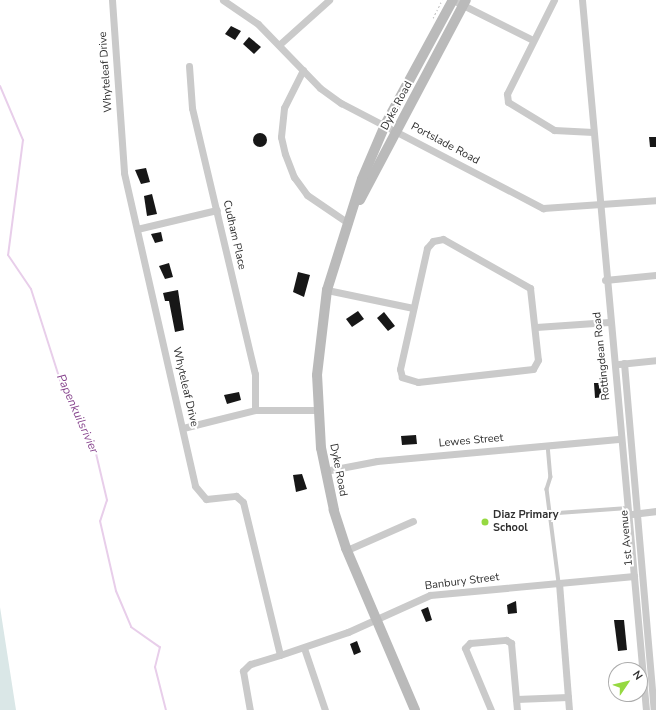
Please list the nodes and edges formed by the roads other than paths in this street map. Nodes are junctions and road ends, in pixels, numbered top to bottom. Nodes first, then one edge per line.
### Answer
1 (112, 0) edge
2 (223, 0) edge
3 (330, 0) edge
4 (453, 0) edge
5 (554, 0) edge
6 (582, 0) edge
7 (465, 3) edge
8 (533, 40) junction
9 (280, 44) junction
10 (189, 66) dead end
11 (302, 70) junction
12 (385, 125) junction
13 (398, 132) junction
14 (593, 132) junction
15 (656, 200) edge
16 (598, 204) junction
17 (217, 210) junction
18 (348, 222) junction
19 (137, 229) junction
20 (656, 275) edge
21 (605, 280) junction
22 (327, 290) junction
23 (413, 308) junction
24 (609, 322) junction
25 (536, 327) junction
26 (656, 360) edge
27 (613, 364) junction
28 (624, 364) junction
29 (255, 410) junction
30 (317, 410) junction
31 (183, 428) junction
32 (621, 439) junction
33 (548, 446) junction
34 (325, 471) junction
35 (656, 511) edge
36 (630, 512) junction
37 (558, 513) dead end
38 (414, 521) dead end
39 (347, 550) junction
40 (634, 576) junction
41 (559, 583) junction
42 (376, 618) junction
43 (304, 648) junction
44 (280, 655) junction
45 (642, 662) edge
46 (653, 662) edge
47 (568, 697) junction
48 (516, 699) junction
49 (250, 710) edge
50 (325, 710) edge
51 (415, 710) edge
52 (491, 710) edge
53 (517, 710) edge
54 (569, 710) edge
55 (654, 710) edge

1 - 19 street, Whyteleaf Drive
2 - 9 street, Portslade Road
3 - 9 street
4 - 7 street
4 - 12 street, Dyke Road
5 - 8 street
6 - 14 street, Rottingdean Road
7 - 8 street
7 - 13 street, Dyke Road
8 - 14 street
9 - 11 street, Portslade Road
10 - 17 street, Cudham Place
11 - 12 street, Portslade Road
11 - 18 street
12 - 13 street, Portslade Road
12 - 18 street, Dyke Road
13 - 16 street, Portslade Road
13 - 18 street, Dyke Road
14 - 16 street, Rottingdean Road
15 - 16 street, Portslade Road
16 - 21 street, Rottingdean Road
17 - 19 street
17 - 29 street, Cudham Place
18 - 22 street, Dyke Road
19 - 31 street, Whyteleaf Drive
20 - 21 street
21 - 24 street, Rottingdean Road
22 - 23 street
22 - 30 street, Dyke Road
23 - 25 street
23 - 25 street
24 - 25 street
24 - 27 street, Rottingdean Road
26 - 28 street
27 - 28 street
27 - 32 street, Rottingdean Road
28 - 36 street, 1st Avenue
29 - 30 street
29 - 31 street
30 - 34 street, Dyke Road
31 - 44 street, Whyteleaf Drive
32 - 33 street, Lewes Street
32 - 36 street, Rottingdean Road
33 - 34 street, Lewes Street
33 - 41 lane
34 - 39 street, Dyke Road
35 - 36 street
36 - 37 lane
36 - 40 street, Rottingdean Road
36 - 46 street, 1st Avenue
38 - 39 street
39 - 42 street, Dyke Road
40 - 41 street, Banbury Street
40 - 45 street, Rottingdean Road
41 - 42 street, Banbury Street
41 - 47 street
42 - 43 street, Banbury Street
42 - 51 street, Dyke Road
43 - 44 street, Banbury Street
43 - 50 street
44 - 49 street
46 - 55 street, 1st Avenue
47 - 48 street
47 - 54 street
48 - 52 street
48 - 53 street

